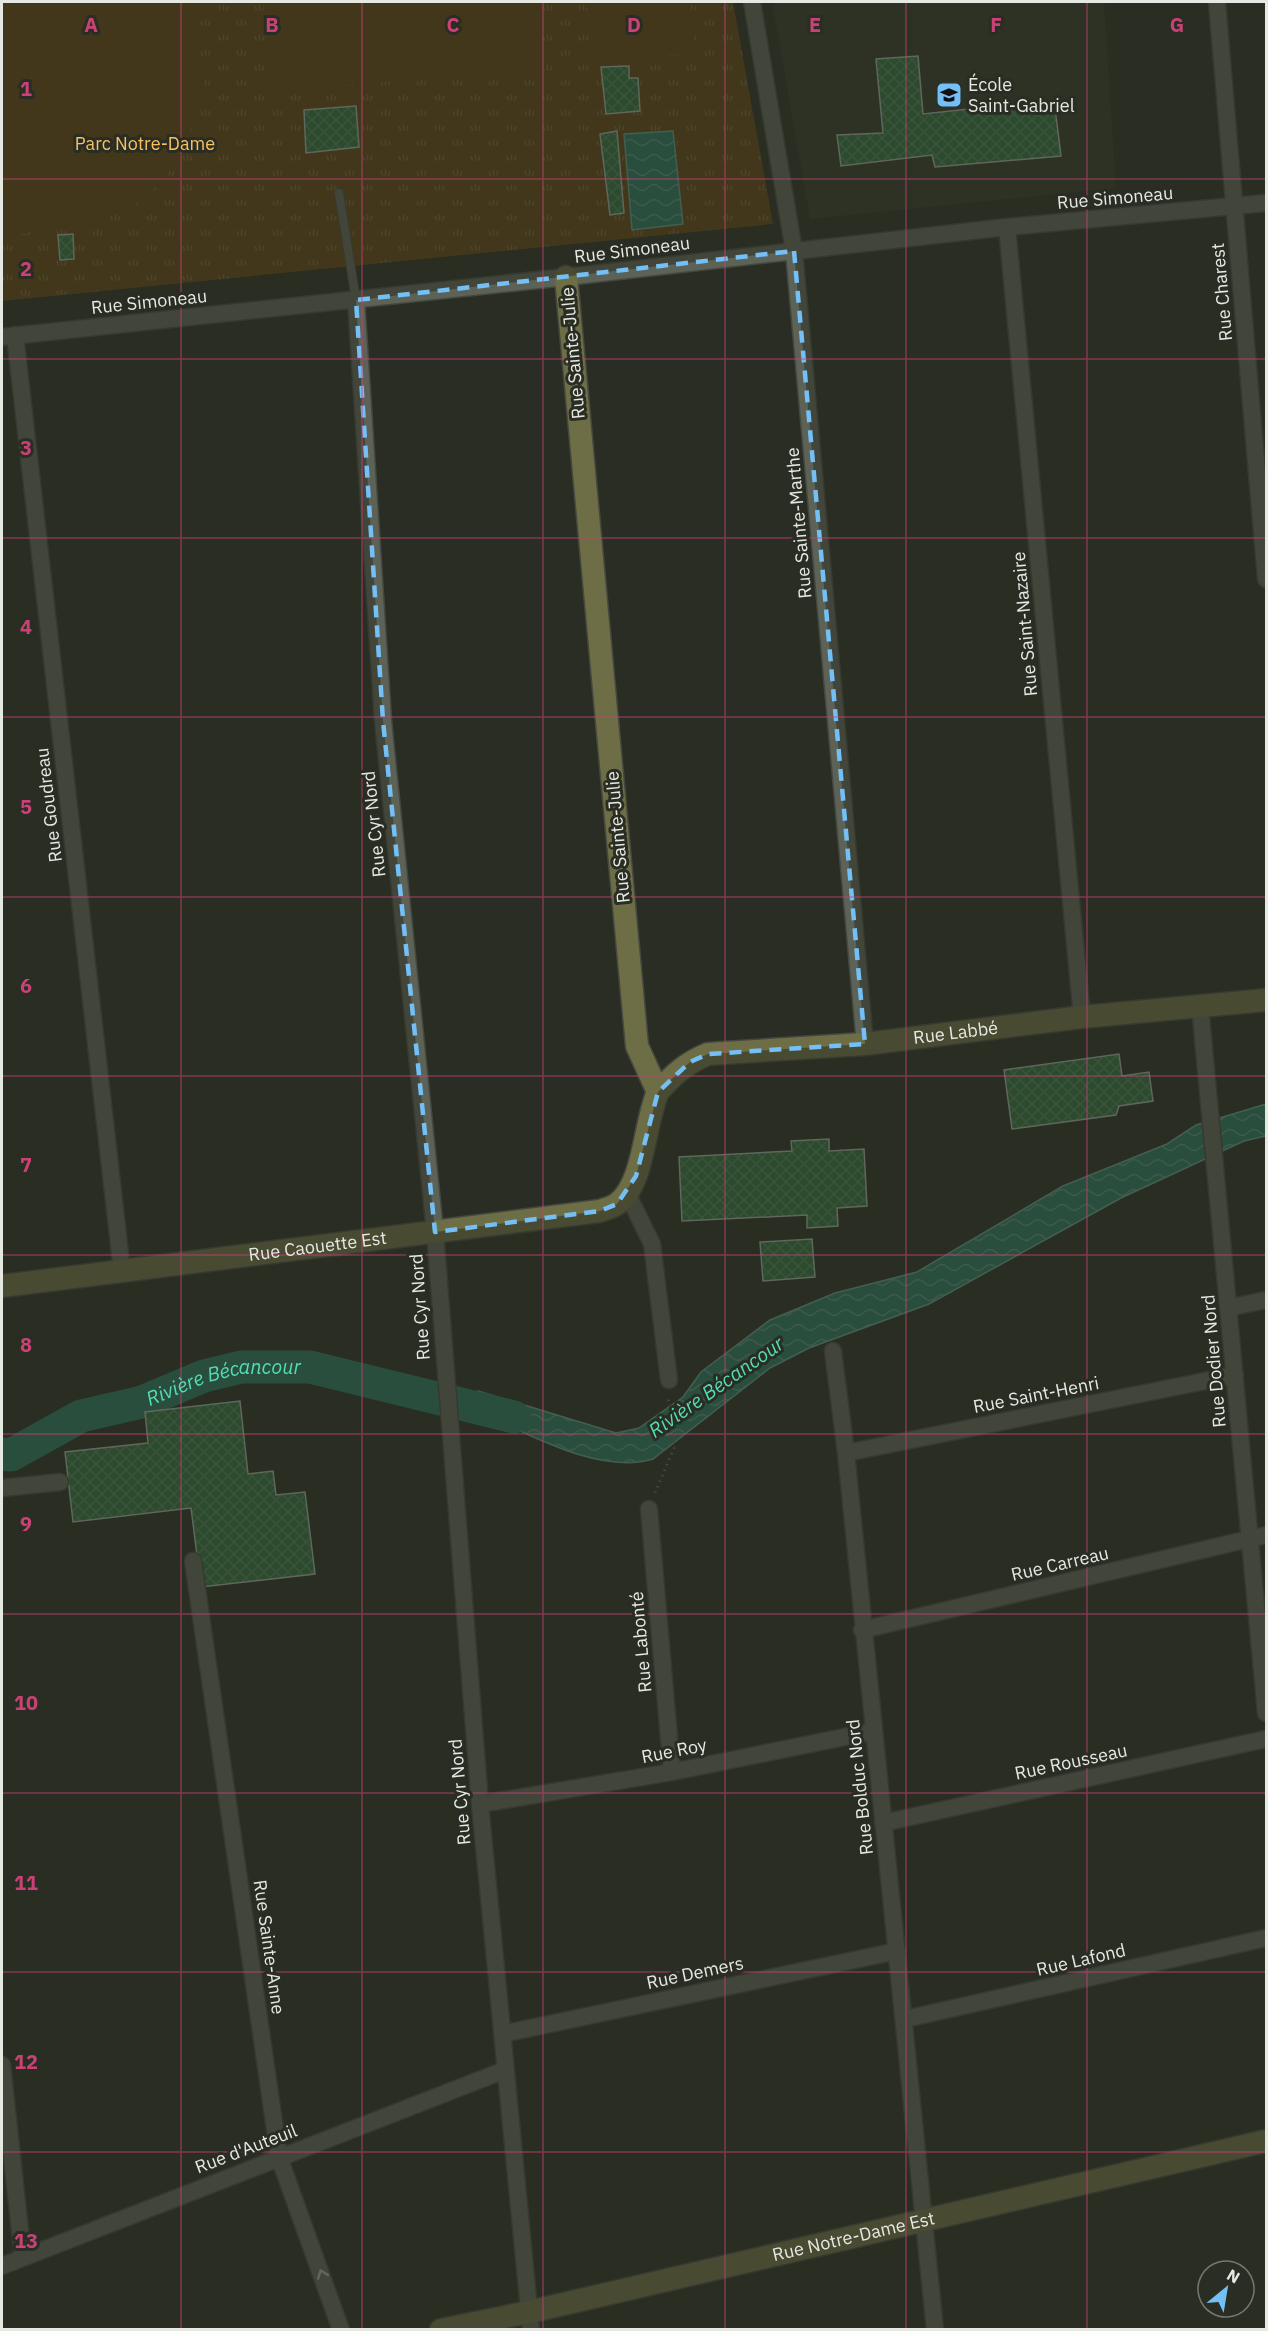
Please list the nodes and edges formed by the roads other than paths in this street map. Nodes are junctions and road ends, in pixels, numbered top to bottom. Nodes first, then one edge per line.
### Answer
1 (752, 2) edge
2 (1217, 2) edge
3 (339, 193) dead end
4 (1266, 203) edge
5 (1234, 206) junction
6 (1007, 227) junction
7 (794, 251) junction
8 (566, 278) junction
9 (356, 300) junction
10 (8, 336) edge
11 (1266, 579) edge
12 (1266, 1000) edge
13 (1200, 1006) junction
14 (1082, 1017) junction
15 (865, 1044) junction
16 (658, 1092) junction
17 (627, 1193) junction
18 (435, 1232) junction
19 (122, 1271) junction
20 (2, 1286) edge
21 (1266, 1300) edge
22 (1228, 1308) junction
23 (833, 1351) dead end
24 (1234, 1375) junction
25 (668, 1386) road end
26 (846, 1453) junction
27 (60, 1482) dead end
28 (2, 1488) edge
29 (649, 1509) road end
30 (1258, 1537) edge
31 (193, 1560) dead end
32 (862, 1630) junction
33 (1266, 1713) edge
34 (874, 1731) junction
35 (1266, 1739) edge
36 (672, 1772) junction
37 (480, 1804) junction
38 (883, 1822) junction
39 (1266, 1938) edge
40 (897, 1951) junction
41 (905, 2019) junction
42 (502, 2034) junction
43 (2, 2065) edge
44 (505, 2070) junction
45 (1266, 2141) edge
46 (279, 2157) junction
47 (923, 2219) junction
48 (22, 2258) junction
49 (2, 2266) edge
50 (530, 2321) edge
51 (341, 2330) edge
52 (441, 2330) edge
53 (935, 2330) edge

1 - 7 street, Rue Sainte-Marthe
2 - 5 street, Rue Charest
3 - 9 lane
4 - 5 street, Rue Simoneau
5 - 6 street, Rue Simoneau
5 - 11 street, Rue Charest
6 - 7 street, Rue Simoneau
6 - 14 street, Rue Saint-Nazaire
7 - 8 street, Rue Simoneau
7 - 15 street, Rue Sainte-Marthe
8 - 9 street, Rue Simoneau
8 - 16 street, Rue Sainte-Julie
9 - 10 street, Rue Simoneau
9 - 18 street, Rue Cyr Nord
10 - 19 street, Rue Goudreau
12 - 13 street, Rue Labbé
13 - 14 street, Rue Labbé
13 - 22 street, Rue Dodier Nord
14 - 15 street, Rue Labbé
15 - 16 street, Rue Labbé
16 - 17 street
17 - 18 street, Rue Caouette Est
17 - 25 street
18 - 19 street, Rue Caouette Est
18 - 37 street, Rue Cyr Nord
19 - 20 street, Rue Caouette Est
21 - 22 street
22 - 24 street, Rue Dodier Nord
23 - 26 street, Rue Bolduc Nord
24 - 26 street, Rue Saint-Henri
24 - 30 street, Rue Dodier Nord
26 - 32 street, Rue Bolduc Nord
27 - 28 street
29 - 36 street, Rue Labonté
30 - 32 street, Rue Carreau
30 - 33 street, Rue Dodier Nord
31 - 46 street, Rue Sainte-Anne
32 - 34 street, Rue Bolduc Nord
34 - 36 street, Rue Roy
34 - 38 street, Rue Bolduc Nord
35 - 38 street, Rue Rousseau
36 - 37 street, Rue Roy
37 - 42 street, Rue Cyr Nord
38 - 40 street, Rue Bolduc Nord
39 - 41 street, Rue Lafond
40 - 41 street, Rue Bolduc Nord
40 - 42 street, Rue Demers
41 - 47 street, Rue Bolduc Nord
42 - 44 street, Rue Cyr Nord
43 - 48 street
44 - 46 street, Rue d'Auteuil
44 - 50 street, Rue Cyr Nord
45 - 47 street, Rue Notre-Dame Est
46 - 48 street, Rue d'Auteuil
51 -> 46 street, Rue Sainte-Anne
47 - 50 street, Rue Notre-Dame Est
47 - 53 street, Rue Bolduc Nord
48 - 49 street, Rue d'Auteuil
50 - 52 street, Rue Notre-Dame Est

